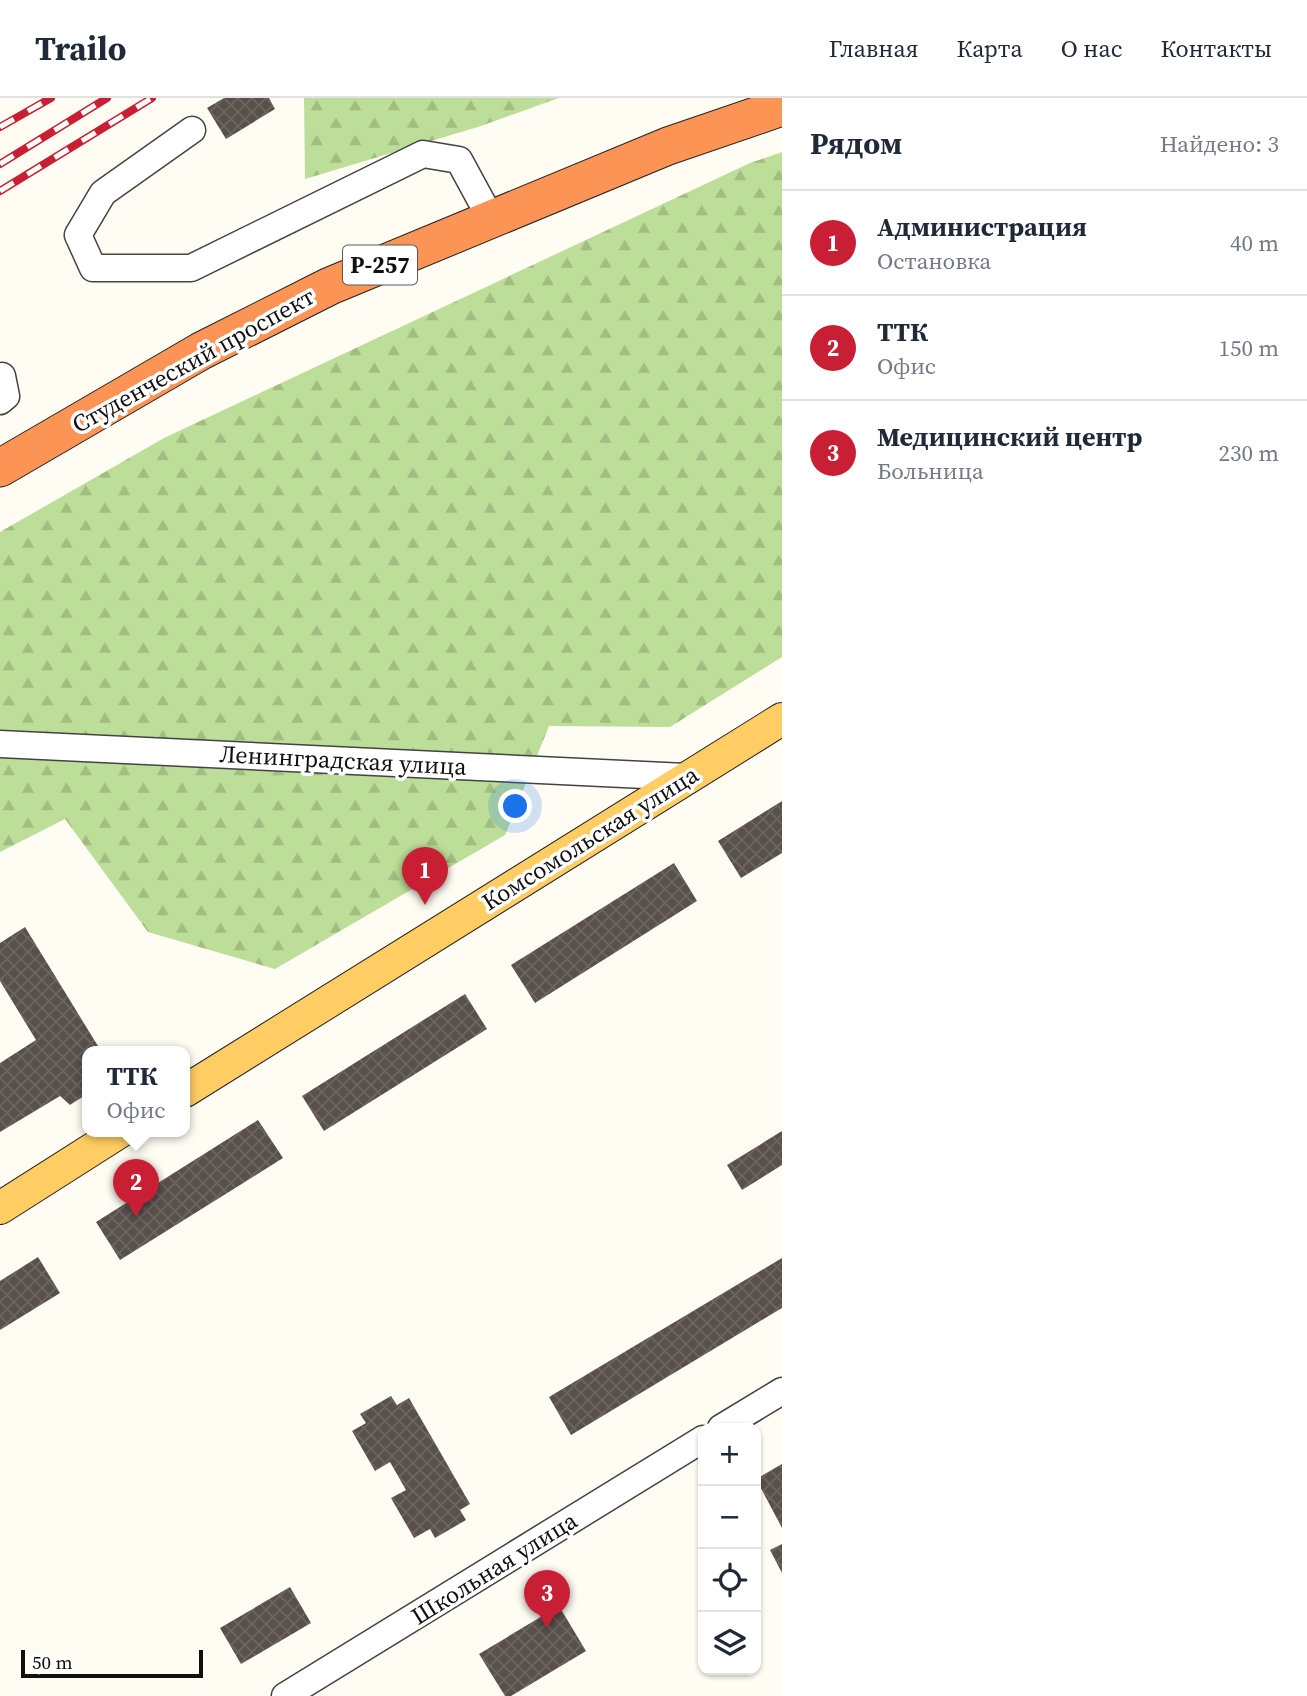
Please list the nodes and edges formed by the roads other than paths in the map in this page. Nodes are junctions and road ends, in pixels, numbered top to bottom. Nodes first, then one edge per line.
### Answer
1 (782, 107) edge
2 (192, 130) dead end
3 (491, 219) junction
4 (0, 468) edge
5 (782, 719) edge
6 (0, 744) edge
7 (686, 777) junction
8 (190, 1088) edge
9 (112, 1137) edge
10 (0, 1208) edge
11 (782, 1391) edge
12 (729, 1423) edge
13 (698, 1442) edge
14 (285, 1696) edge

1 - 3 highway, Студенческий проспект / Р-257
2 - 3 street
3 - 4 highway, Студенческий проспект / Р-257
5 - 7 main road, Комсомольская улица
6 - 7 street, Ленинградская улица
7 - 8 main road, Комсомольская улица
9 - 10 main road
11 - 12 street
13 - 14 street, Школьная улица

